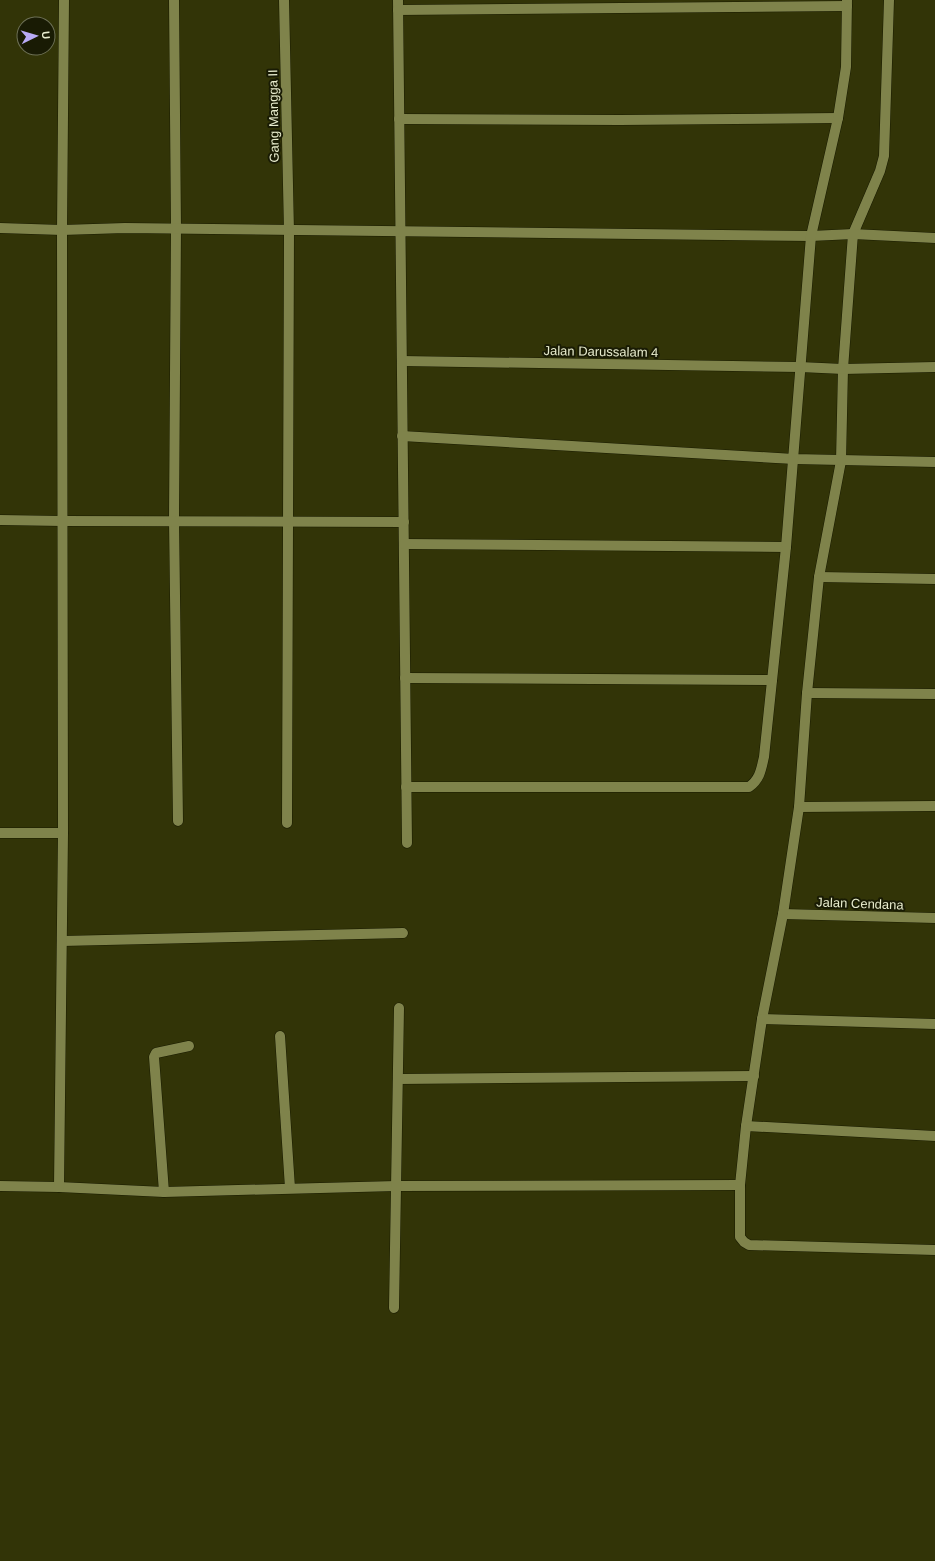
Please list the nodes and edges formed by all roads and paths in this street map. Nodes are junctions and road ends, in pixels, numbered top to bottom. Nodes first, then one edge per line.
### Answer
1 (64, 0) edge
2 (174, 0) edge
3 (284, 0) edge
4 (889, 0) edge
5 (847, 3) edge
6 (398, 5) edge
7 (838, 118) junction
8 (399, 119) junction
9 (0, 228) edge
10 (176, 228) junction
11 (62, 230) junction
12 (289, 231) junction
13 (401, 232) junction
14 (853, 234) junction
15 (811, 236) junction
16 (935, 238) edge
17 (402, 361) junction
18 (800, 367) junction
19 (935, 367) edge
20 (843, 370) junction
21 (402, 436) junction
22 (794, 459) junction
23 (841, 461) junction
24 (935, 462) edge
25 (0, 520) edge
26 (174, 520) junction
27 (62, 521) junction
28 (288, 522) junction
29 (404, 522) junction
30 (404, 544) junction
31 (786, 547) junction
32 (819, 576) junction
33 (935, 579) edge
34 (405, 678) junction
35 (772, 680) junction
36 (807, 693) junction
37 (935, 694) edge
38 (406, 788) junction
39 (935, 806) edge
40 (799, 807) junction
41 (178, 821) dead end
42 (287, 823) dead end
43 (0, 833) edge
44 (63, 833) junction
45 (407, 843) dead end
46 (784, 914) junction
47 (935, 918) edge
48 (403, 933) dead end
49 (62, 940) junction
50 (399, 1008) dead end
51 (762, 1020) junction
52 (935, 1024) edge
53 (280, 1036) dead end
54 (190, 1046) dead end
55 (754, 1076) junction
56 (398, 1078) junction
57 (746, 1126) junction
58 (935, 1136) edge
59 (740, 1185) junction
60 (0, 1186) edge
61 (396, 1186) junction
62 (59, 1187) junction
63 (290, 1188) junction
64 (164, 1192) junction
65 (935, 1250) edge
66 (394, 1308) dead end

1 - 11 street
2 - 10 street
3 - 12 street, Gang Mangga II
4 - 14 street
5 - 6 street
5 - 7 street
6 - 8 street
7 - 8 street
7 - 15 street
8 - 13 street
9 - 11 street
10 - 11 street
10 - 12 street
10 - 26 street
11 - 27 street
12 - 13 street
12 - 28 street, Gang Mangga II
13 - 15 street
13 - 17 street
14 - 15 street
14 - 16 street
14 - 20 street
15 - 18 street
17 - 18 street, Jalan Darussalam 4
17 - 21 street
18 - 20 street, Jalan Darussalam 4
18 - 22 street
19 - 20 street, Jalan Darussalam 4
20 - 23 street
21 - 22 street
21 - 29 street
22 - 23 street
22 - 31 street
23 - 24 street
23 - 32 street
25 - 27 street
26 - 27 street
26 - 28 street
26 - 41 street
27 - 44 street
28 - 29 street
28 - 42 street, Gang Mangga II
29 - 30 street
30 - 31 street
30 - 34 street
31 - 35 street
32 - 33 street
32 - 36 street
34 - 35 street
34 - 38 street
35 - 38 street
36 - 37 street
36 - 40 street
38 - 45 street
39 - 40 street
40 - 46 street
43 - 44 street
44 - 49 street
46 - 47 street, Jalan Cendana
46 - 51 street
48 - 49 street
49 - 62 street
50 - 56 street
51 - 52 street
51 - 55 street
53 - 63 street
54 - 64 street
55 - 56 street
55 - 57 street
56 - 61 street
57 - 58 street
57 - 59 street
59 - 61 street
59 - 65 street
60 - 62 street
61 - 63 street
61 - 66 street
62 - 64 street
63 - 64 street

